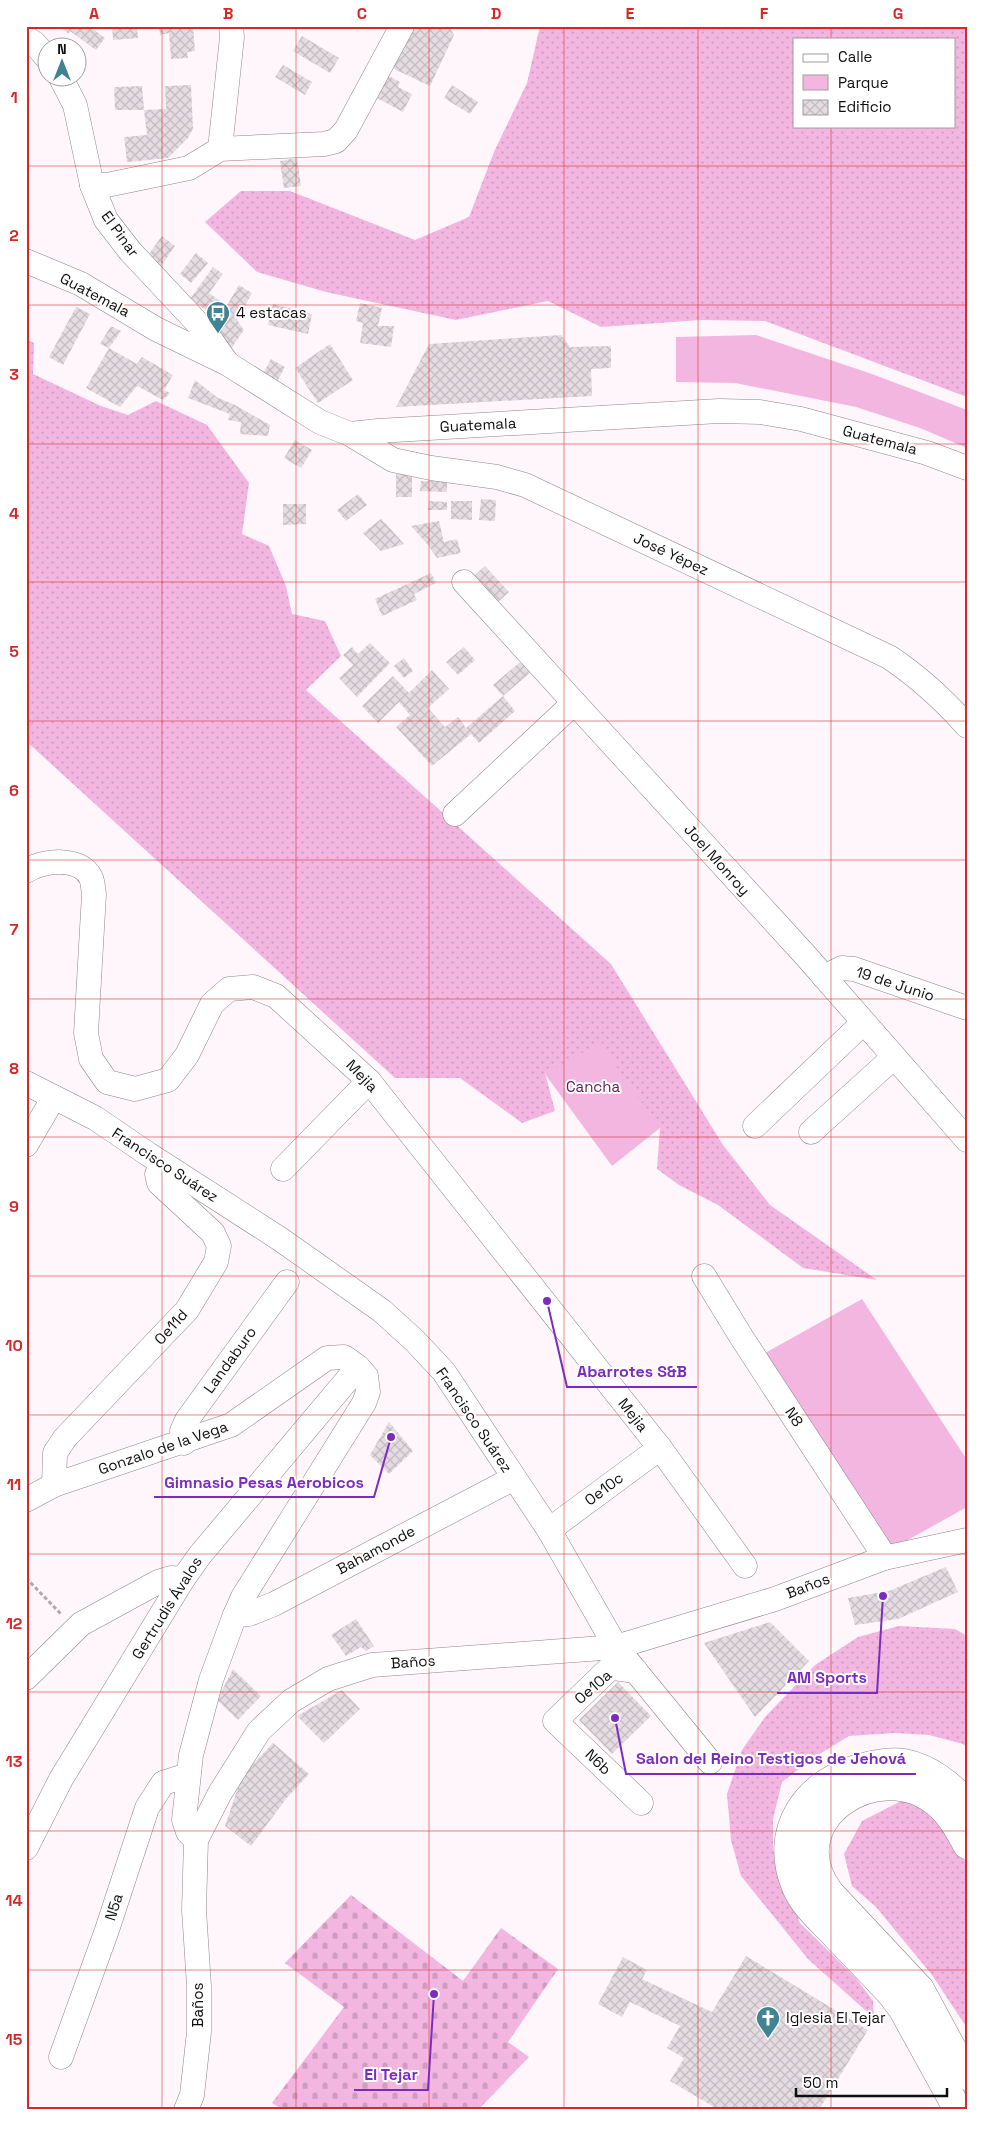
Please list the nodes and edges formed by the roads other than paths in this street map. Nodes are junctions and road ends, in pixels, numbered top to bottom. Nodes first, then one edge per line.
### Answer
1 (231, 26) edge
2 (402, 26) edge
3 (67, 88) edge
4 (220, 149) junction
5 (92, 185) junction
6 (26, 261) edge
7 (228, 364) junction
8 (350, 434) junction
9 (967, 468) edge
10 (464, 582) dead end
11 (574, 703) junction
12 (967, 726) edge
13 (455, 814) dead end
14 (26, 871) edge
15 (824, 978) junction
16 (967, 1008) edge
17 (863, 1023) junction
18 (894, 1057) junction
19 (368, 1080) junction
20 (26, 1083) edge
21 (54, 1097) junction
22 (754, 1126) dead end
23 (811, 1132) dead end
24 (967, 1140) edge
25 (26, 1145) edge
26 (164, 1164) junction
27 (283, 1169) dead end
28 (704, 1276) dead end
29 (287, 1282) dead end
30 (358, 1367) junction
31 (184, 1443) junction
32 (660, 1448) junction
33 (514, 1478) junction
34 (54, 1485) junction
35 (26, 1500) edge
36 (549, 1530) junction
37 (967, 1540) edge
38 (884, 1558) junction
39 (745, 1566) dead end
40 (183, 1579) junction
41 (235, 1614) junction
42 (616, 1647) junction
43 (636, 1671) junction
44 (26, 1678) edge
45 (555, 1721) joint
46 (710, 1762) dead end
47 (188, 1775) junction
48 (641, 1803) dead end
49 (967, 1803) edge
50 (196, 1840) junction
51 (967, 1845) edge
52 (26, 1848) edge
53 (61, 2058) dead end
54 (967, 2076) edge
55 (967, 2101) edge
56 (186, 2110) edge
57 (959, 2110) edge

1 - 4 street
2 - 4 street
3 - 5 street, El Pinar
4 - 5 street
5 - 7 street, El Pinar
6 - 7 street, Guatemala
7 - 8 street, Guatemala
8 - 9 street, Guatemala
8 - 12 street, José Yépez
10 - 11 street, Joel Monroy
11 - 13 street
11 - 15 street, Joel Monroy
14 - 19 street, Mejia
15 - 16 street, 19 de Junio
15 - 17 street, Joel Monroy
17 - 18 street, Joel Monroy
17 - 22 street
18 - 23 street
18 - 24 street, Joel Monroy
19 - 27 street
19 - 32 street, Mejia
20 - 21 street, Francisco Suárez
21 - 25 street
21 - 26 street, Francisco Suárez
26 - 33 street, Francisco Suárez
26 - 34 street, Oe11d
28 - 38 street, N8
29 - 31 street, Landaburo
30 - 31 street, Gonzalo de la Vega
30 - 40 street, Gertrudis Ávalos
30 - 41 street
31 - 34 street, Gonzalo de la Vega
32 - 36 street, Oe10c
32 - 39 street, Mejia
33 - 36 street, Francisco Suárez
33 - 41 street, Bahamonde
34 - 35 street, Gonzalo de la Vega
36 - 42 street, Francisco Suárez
37 - 38 street, Baños
38 - 42 street, Baños
40 - 44 street
40 - 52 street, Gertrudis Ávalos
41 - 47 street
42 - 43 street, Francisco Suárez
42 - 50 street, Baños
43 - 45 street, Oe10a
43 - 46 street, Francisco Suárez
45 - 48 street, N6b
47 - 50 street
47 - 53 street, N5a
49 - 57 main road
50 - 56 street, Baños
51 - 54 main road
55 - 57 main road

